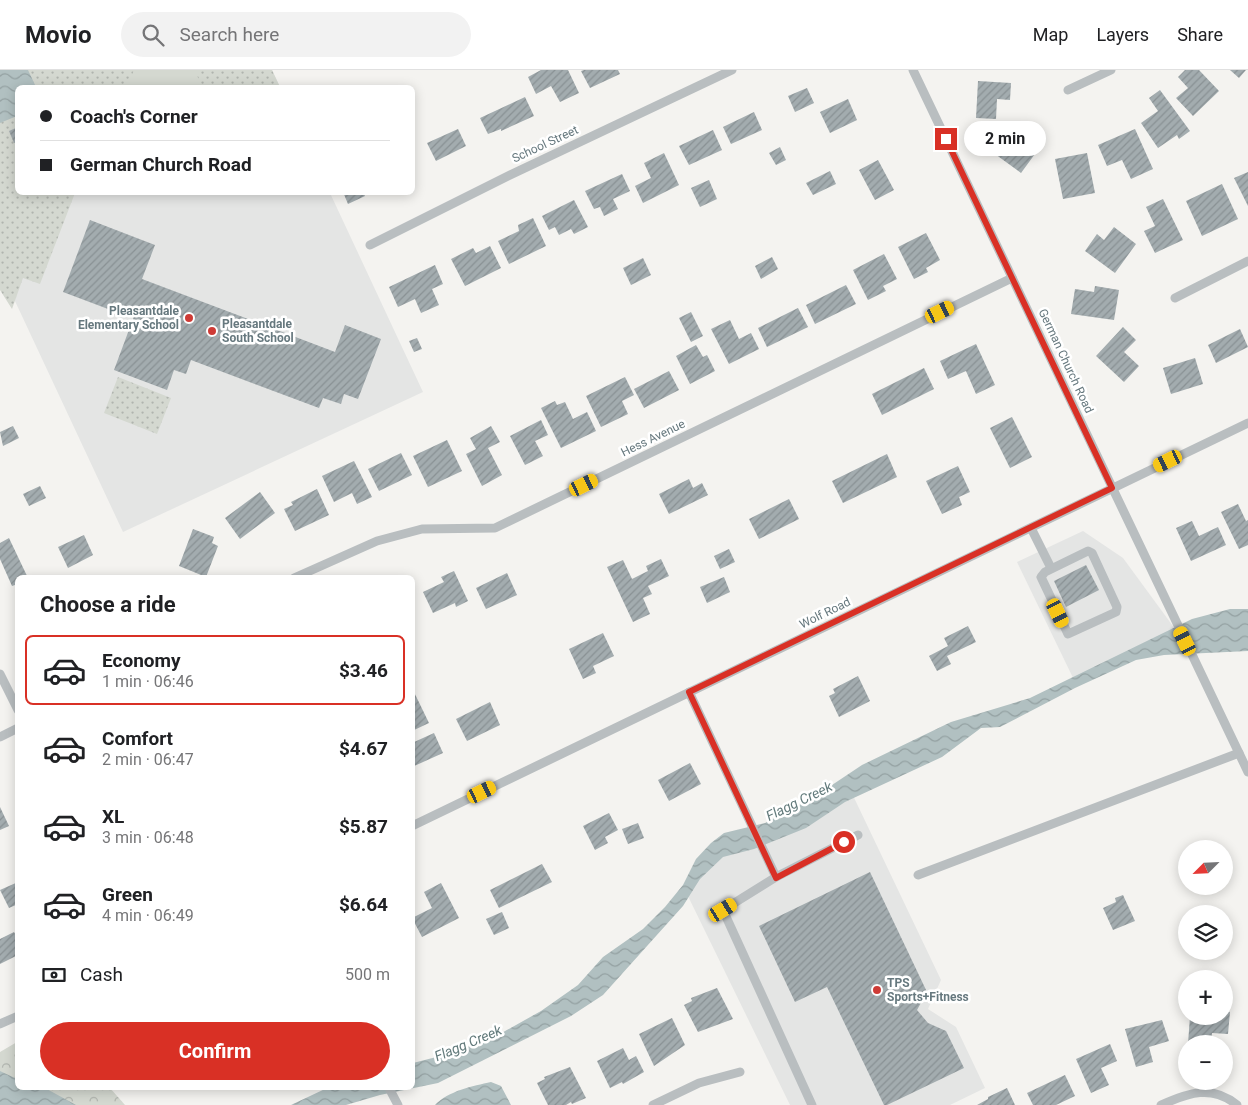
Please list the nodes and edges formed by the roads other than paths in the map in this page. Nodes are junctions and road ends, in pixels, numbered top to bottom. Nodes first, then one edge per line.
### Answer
1 (732, 70) edge
2 (913, 70) edge
3 (1111, 70) edge
4 (1068, 90) dead end
5 (370, 245) dead end
6 (1248, 261) edge
7 (1012, 278) junction
8 (1175, 298) dead end
9 (1248, 423) edge
10 (1112, 488) junction
11 (1031, 528) junction
12 (1048, 570) junction
13 (301, 575) edge
14 (0, 674) edge
15 (689, 692) junction
16 (15, 704) edge
17 (15, 730) edge
18 (0, 737) edge
19 (1239, 752) junction
20 (1248, 772) edge
21 (415, 825) edge
22 (858, 835) dead end
23 (918, 875) dead end
24 (776, 878) junction
25 (15, 1017) edge
26 (0, 1024) edge
27 (740, 1072) dead end
28 (390, 1090) edge
29 (398, 1105) edge
30 (653, 1105) edge
31 (812, 1105) edge
32 (1161, 1105) edge
33 (1237, 1105) edge

1 - 5 street, School Street
2 - 7 street, German Church Road
3 - 4 street
6 - 8 street
7 - 10 street, German Church Road
7 - 13 street, Hess Avenue
9 - 10 street, Wolf Road
10 - 11 street, Wolf Road
10 - 19 street, German Church Road
11 - 12 street
11 - 15 street, Wolf Road
12 - 12 street
14 - 16 street
15 - 21 street, Wolf Road
15 - 24 street
17 - 18 street
19 - 20 street, German Church Road
19 - 23 street
22 - 24 street
24 - 31 street
25 - 26 street
27 - 30 street
28 - 29 street
32 - 33 street

